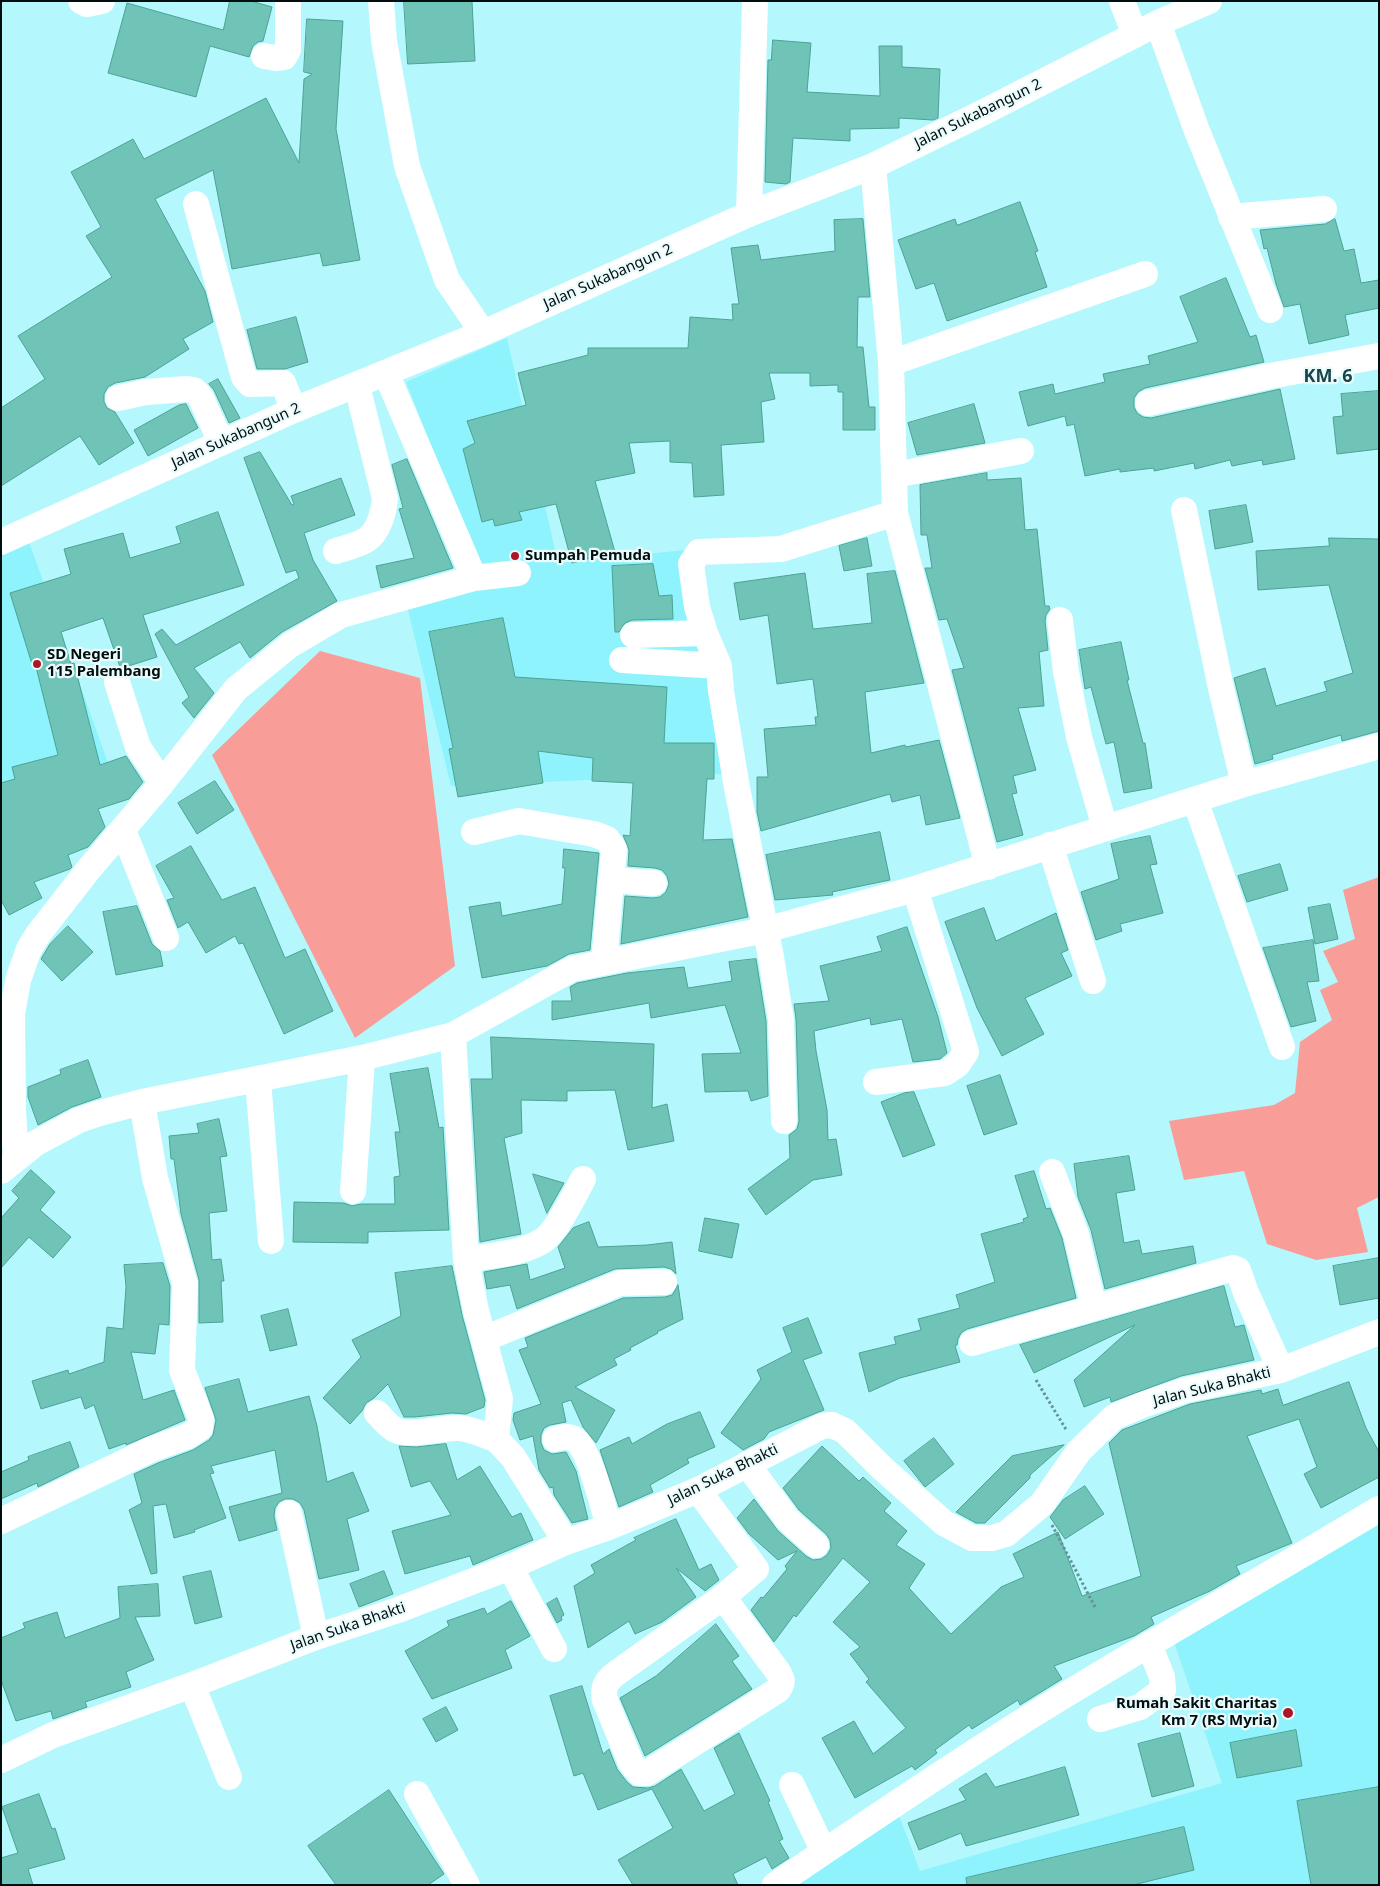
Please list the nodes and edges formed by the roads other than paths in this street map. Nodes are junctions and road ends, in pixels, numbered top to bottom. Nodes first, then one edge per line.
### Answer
1 (81, 1) edge
2 (102, 1) edge
3 (288, 1) edge
4 (381, 1) edge
5 (755, 1) edge
6 (1122, 1) edge
7 (1209, 1) edge
8 (1158, 23) junction
9 (1135, 35) junction
10 (264, 56) dead end
11 (873, 166) junction
12 (196, 204) dead end
13 (1324, 209) dead end
14 (749, 214) junction
15 (1231, 217) junction
16 (1145, 274) dead end
17 (1270, 310) dead end
18 (483, 333) junction
19 (1379, 356) edge
20 (890, 363) junction
21 (386, 373) junction
22 (357, 386) junction
23 (118, 398) dead end
24 (1148, 403) dead end
25 (294, 410) junction
26 (221, 442) junction
27 (1022, 451) dead end
28 (894, 475) junction
29 (1184, 510) dead end
30 (895, 512) junction
31 (1, 542) edge
32 (336, 552) dead end
33 (518, 573) dead end
34 (474, 578) junction
35 (1060, 620) dead end
36 (705, 633) junction
37 (634, 636) dead end
38 (622, 660) dead end
39 (719, 666) junction
40 (117, 682) dead end
41 (1379, 746) edge
42 (162, 784) junction
43 (1244, 784) junction
44 (1195, 800) junction
45 (1105, 828) junction
46 (123, 830) junction
47 (474, 832) dead end
48 (1050, 845) junction
49 (988, 867) junction
50 (612, 880) junction
51 (654, 883) dead end
52 (915, 889) junction
53 (765, 930) junction
54 (166, 938) dead end
55 (604, 962) junction
56 (1093, 982) dead end
57 (6, 1016) edge
58 (453, 1035) junction
59 (1282, 1047) dead end
60 (362, 1058) junction
61 (258, 1080) junction
62 (876, 1082) dead end
63 (142, 1102) junction
64 (784, 1121) dead end
65 (9, 1165) edge
66 (1052, 1172) dead end
67 (583, 1179) dead end
68 (353, 1191) dead end
69 (271, 1240) dead end
70 (466, 1260) junction
71 (664, 1282) dead end
72 (1094, 1308) junction
73 (1379, 1332) edge
74 (484, 1339) junction
75 (972, 1343) dead end
76 (1281, 1370) junction
77 (377, 1413) dead end
78 (496, 1439) junction
79 (555, 1439) dead end
80 (747, 1464) junction
81 (698, 1490) junction
82 (1379, 1509) edge
83 (289, 1513) dead end
84 (1, 1522) edge
85 (609, 1528) junction
86 (566, 1542) junction
87 (816, 1545) dead end
88 (510, 1567) junction
89 (723, 1597) junction
90 (316, 1637) junction
91 (1149, 1644) junction
92 (554, 1649) dead end
93 (192, 1685) junction
94 (1100, 1719) dead end
95 (1, 1760) edge
96 (229, 1777) dead end
97 (792, 1785) dead end
98 (417, 1794) dead end
99 (824, 1852) junction
100 (467, 1885) edge
101 (775, 1885) edge

1 - 2 street
3 - 10 street
4 - 18 street
5 - 14 street
6 - 9 street
7 - 8 street, Jalan Sukabangun 2
8 - 9 street, Jalan Sukabangun 2
8 - 15 street
9 - 11 street, Jalan Sukabangun 2
11 - 14 street, Jalan Sukabangun 2
11 - 20 street
12 - 25 street
13 - 15 street
14 - 18 street, Jalan Sukabangun 2
15 - 17 street
16 - 20 street
18 - 21 street, Jalan Sukabangun 2
19 - 24 street
20 - 28 street
21 - 22 street, Jalan Sukabangun 2
21 - 34 street
22 - 25 street, Jalan Sukabangun 2
22 - 32 street
23 - 26 street
25 - 26 street, Jalan Sukabangun 2
26 - 31 street, Jalan Sukabangun 2
27 - 28 street
28 - 30 street
29 - 43 street
30 - 36 street
30 - 49 street
33 - 34 street
34 - 42 street
35 - 45 street
36 - 37 street
36 - 39 street
38 - 39 street
39 - 53 street
40 - 42 street
41 - 43 street
42 - 46 street
43 - 44 street
44 - 45 street
44 - 59 street
45 - 48 street
46 - 54 street
46 - 57 street
47 - 50 street
48 - 49 street
48 - 56 street
49 - 52 street
50 - 51 street
50 - 55 street
52 - 53 street
52 - 62 street
53 - 55 street
53 - 64 street
55 - 58 street
57 - 65 street
58 - 60 street
58 - 70 street
60 - 61 street
60 - 68 street
61 - 63 street
61 - 69 street
63 - 65 street
63 - 84 street
66 - 72 street
67 - 70 street
70 - 74 street
71 - 74 street
72 - 75 street
72 - 76 street
73 - 76 street, Jalan Suka Bhakti
74 - 78 street
76 - 80 street, Jalan Suka Bhakti
77 - 78 street
78 - 86 street
79 - 85 street
80 - 81 street, Jalan Suka Bhakti
80 - 87 street
81 - 85 street, Jalan Suka Bhakti
81 - 89 street
82 - 91 street
83 - 90 street
85 - 86 street, Jalan Suka Bhakti
86 - 88 street, Jalan Suka Bhakti
88 - 90 street, Jalan Suka Bhakti
88 - 92 street
89 - 89 street
90 - 93 street, Jalan Suka Bhakti
91 - 94 street
91 - 99 street
93 - 95 street, Jalan Suka Bhakti
93 - 96 street
97 - 99 street
98 - 100 street
99 - 101 street

